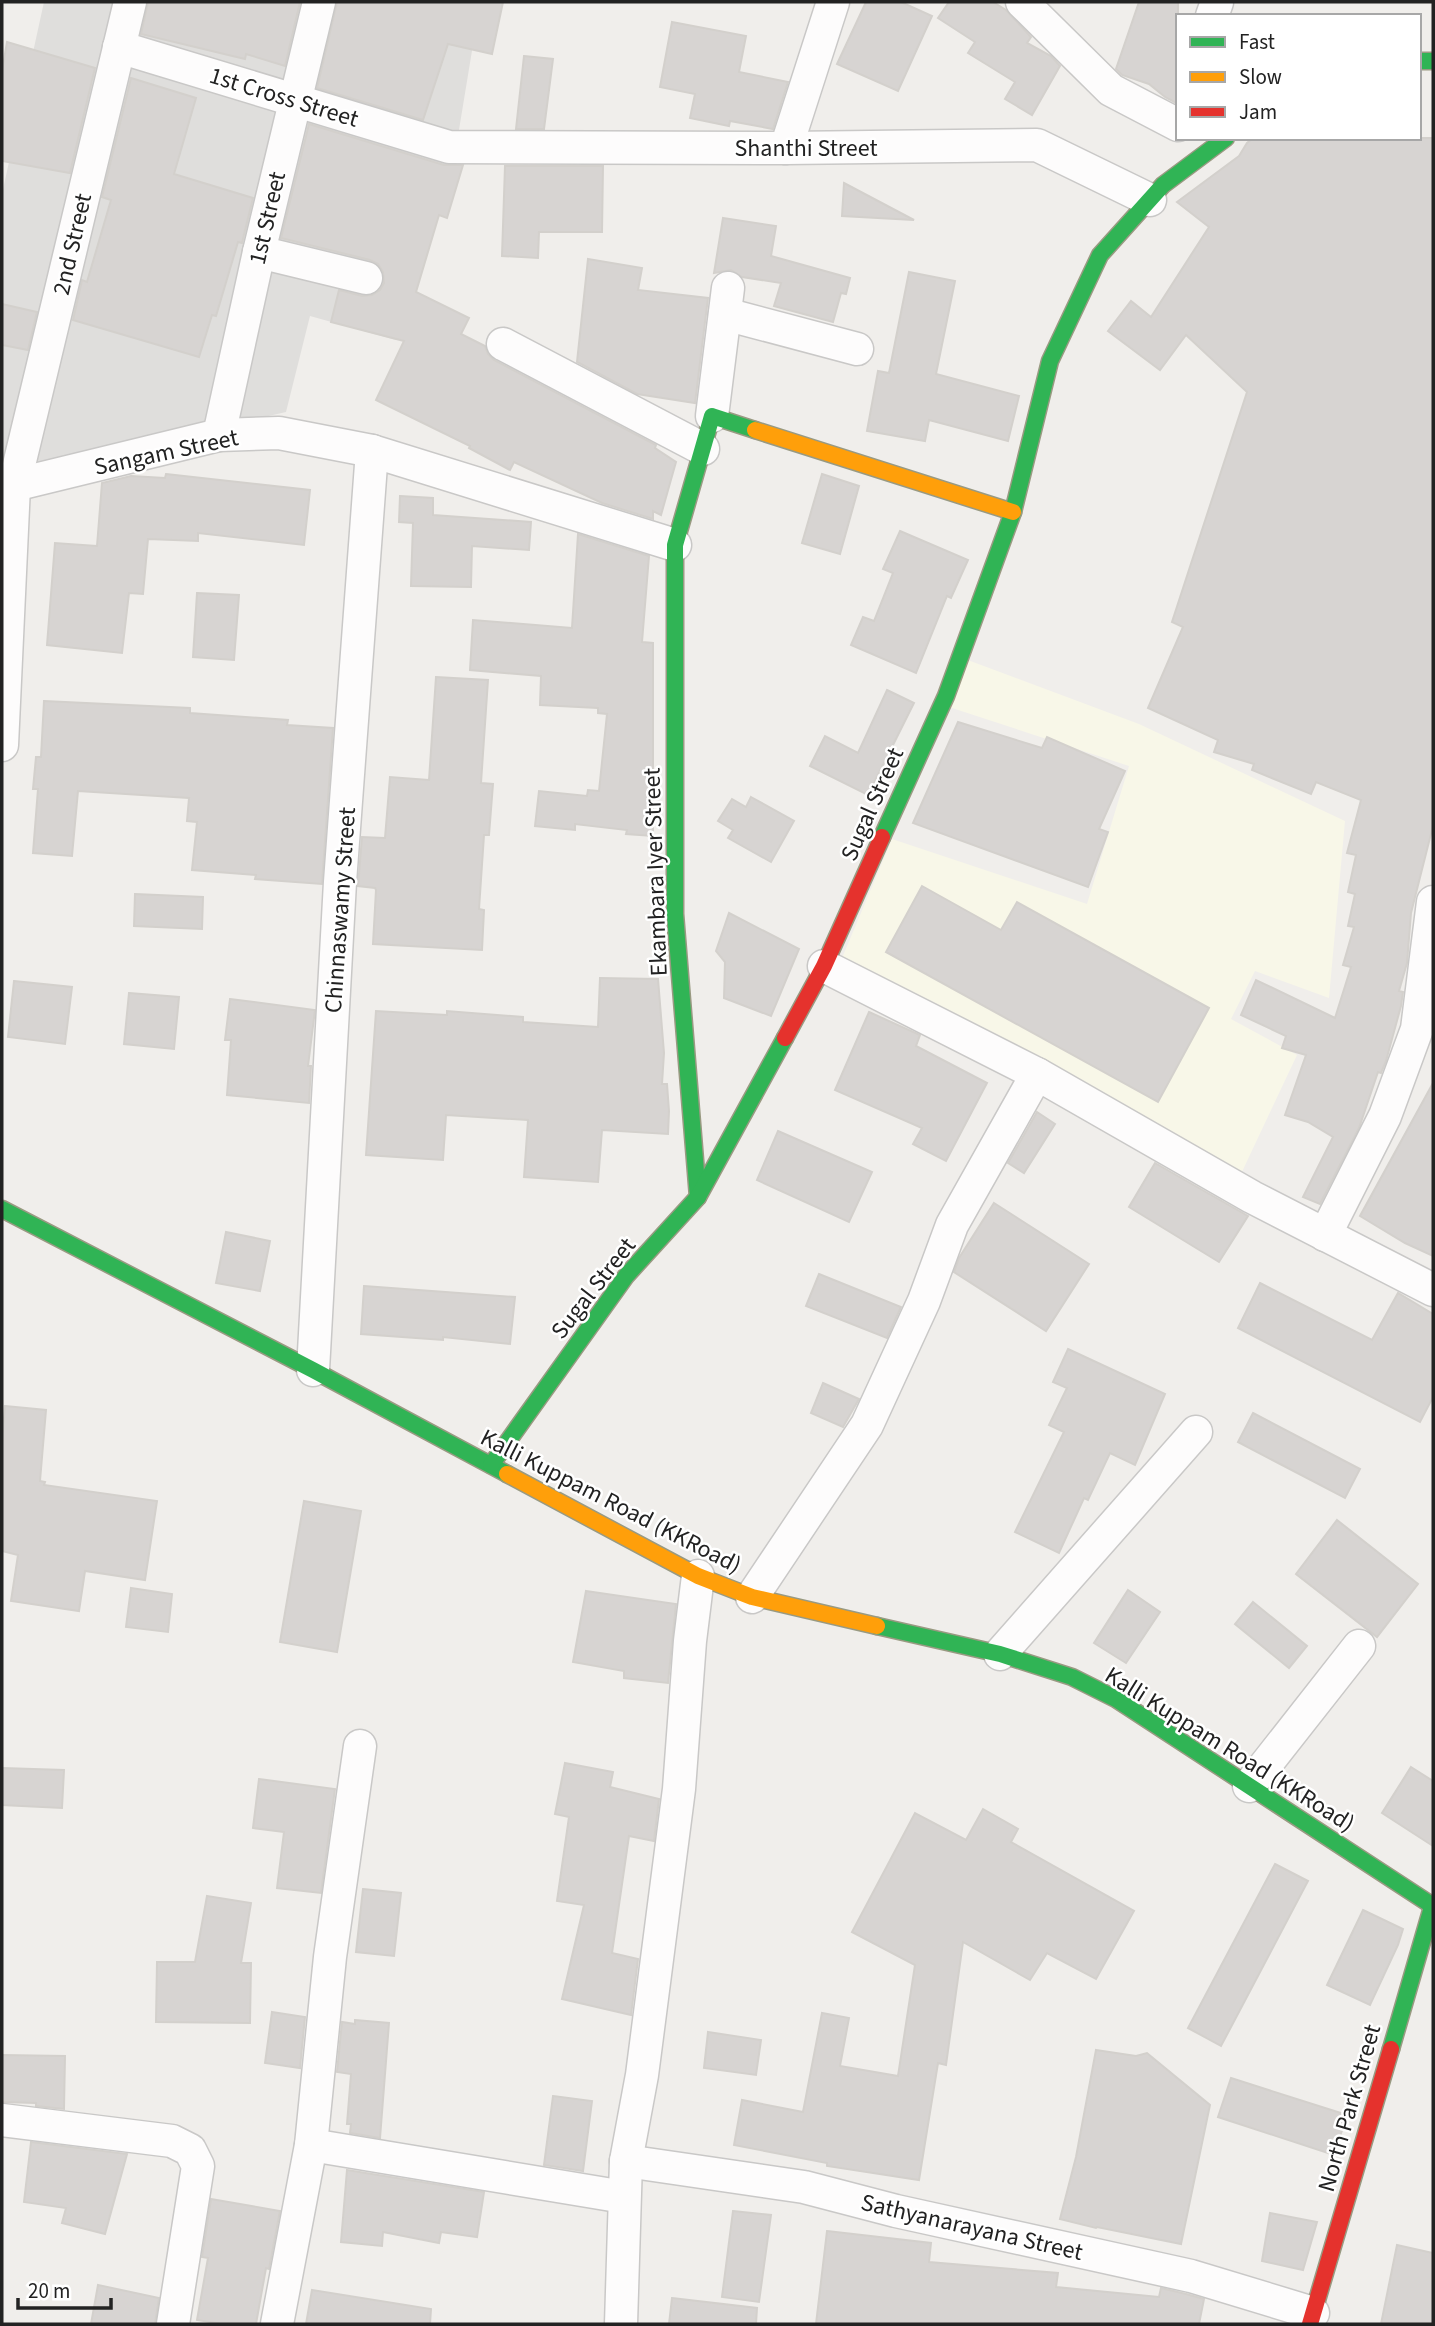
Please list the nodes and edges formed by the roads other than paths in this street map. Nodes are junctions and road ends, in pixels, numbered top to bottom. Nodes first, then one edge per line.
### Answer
1 (130, 2) edge
2 (319, 2) edge
3 (833, 2) edge
4 (1022, 2) edge
5 (119, 47) junction
6 (295, 101) junction
7 (1176, 124) edge
8 (1215, 141) edge
9 (449, 146) joint
10 (786, 148) junction
11 (1150, 200) junction
12 (259, 252) junction
13 (366, 278) dead end
14 (503, 344) dead end
15 (857, 349) dead end
16 (712, 416) junction
17 (219, 436) junction
18 (703, 449) junction
19 (372, 451) junction
20 (8, 487) edge
21 (1013, 512) junction
22 (675, 545) junction
23 (2, 745) edge
24 (1433, 902) edge
25 (824, 966) junction
26 (1037, 1074) junction
27 (698, 1197) junction
28 (2, 1209) edge
29 (1325, 1235) junction
30 (1433, 1290) edge
31 (313, 1370) junction
32 (1196, 1432) dead end
33 (491, 1465) junction
34 (698, 1576) junction
35 (752, 1597) junction
36 (1359, 1646) dead end
37 (1000, 1654) junction
38 (360, 1746) dead end
39 (1250, 1786) junction
40 (1433, 1905) edge
41 (2, 2120) edge
42 (311, 2145) junction
43 (626, 2161) junction
44 (624, 2197) junction
45 (1311, 2318) edge
46 (173, 2324) edge
47 (277, 2324) edge
48 (621, 2324) edge

1 - 5 street, 2nd Street
2 - 6 street, 1st Street
3 - 10 street
4 - 7 street
5 - 6 street, 1st Cross Street
5 - 20 street, 2nd Street
6 - 9 street, 1st Cross Street
6 - 12 street, 1st Street
8 - 11 street, Sugal Street
9 - 10 street, Shanthi Street
10 - 11 street, Shanthi Street
11 - 21 street, Sugal Street
12 - 13 street
12 - 17 street, 1st Street
14 - 18 street
15 - 16 street
16 - 18 street, Ekambara Iyer Street
16 - 21 street
17 - 19 street, Sangam Street
17 - 20 street, Sangam Street
18 - 22 street, Ekambara Iyer Street
19 - 22 street, Sangam Street
19 - 31 street, Chinnaswamy Street
20 - 23 street, 2nd Street
21 - 25 street, Sugal Street
22 - 27 street, Ekambara Iyer Street
24 - 29 street
25 - 26 street
25 - 27 street, Sugal Street
26 - 29 street
26 - 35 street
27 - 33 street, Sugal Street
28 - 31 street, Kalli Kuppam Road (KKRoad)
29 - 30 street
31 - 33 street, Kalli Kuppam Road (KKRoad)
32 - 37 street
33 - 34 street, Kalli Kuppam Road (KKRoad)
34 - 35 street, Kalli Kuppam Road (KKRoad)
34 - 43 street
35 - 37 street, Kalli Kuppam Road (KKRoad)
36 - 39 street
37 - 39 street, Kalli Kuppam Road (KKRoad)
38 - 42 street
39 - 40 street, Kalli Kuppam Road (KKRoad)
40 - 45 street, North Park Street
41 - 46 street
42 - 44 street
42 - 47 street
43 - 44 street
43 - 45 street, Sathyanarayana Street
44 - 48 street

